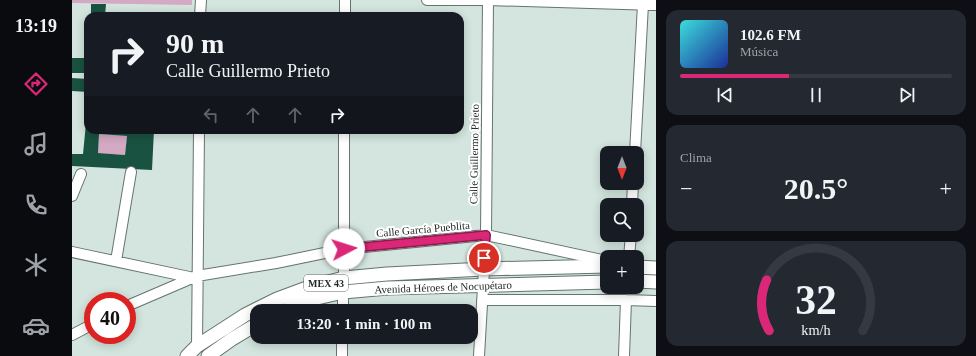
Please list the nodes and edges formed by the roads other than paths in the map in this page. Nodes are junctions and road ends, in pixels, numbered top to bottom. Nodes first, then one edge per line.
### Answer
1 (201, 0) edge
2 (345, 0) edge
3 (427, 0) edge
4 (488, 0) edge
5 (643, 4) junction
6 (656, 5) edge
7 (200, 12) edge
8 (345, 12) edge
9 (199, 134) edge
10 (344, 134) edge
11 (635, 146) edge
12 (131, 172) dead end
13 (81, 174) dead end
14 (72, 196) edge
15 (486, 235) junction
16 (344, 249) junction
17 (72, 252) edge
18 (600, 259) edge
19 (116, 261) junction
20 (600, 266) edge
21 (644, 267) edge
22 (656, 268) edge
23 (484, 269) junction
24 (196, 277) junction
25 (344, 278) junction
26 (644, 281) edge
27 (600, 282) edge
28 (656, 282) edge
29 (483, 286) junction
30 (343, 292) junction
31 (482, 300) junction
32 (626, 300) junction
33 (656, 301) edge
34 (136, 302) edge
35 (300, 304) edge
36 (343, 304) edge
37 (250, 328) edge
38 (84, 329) edge
39 (72, 335) edge
40 (342, 344) edge
41 (197, 346) junction
42 (187, 356) edge
43 (208, 356) edge
44 (342, 356) edge
45 (479, 356) edge
46 (624, 356) edge

1 - 7 street
2 - 8 street
3 - 4 street
4 - 5 street
4 - 15 street, Calle Guillermo Prieto
5 - 6 street
5 - 11 street
9 - 24 street
10 - 16 street
12 - 19 street
13 - 14 street
15 - 16 street, Calle García Pueblita
15 - 18 street, Calle García Pueblita
15 - 23 street, Calle Guillermo Prieto
16 - 24 street, Calle García Pueblita
16 - 25 street
17 - 19 street
19 - 24 street
20 - 23 main road, Avenida Héroes de Nocupétaro / MEX 43
21 - 22 main road
23 - 25 main road, Avenida Héroes de Nocupétaro / MEX 43
23 - 29 street, Calle Guillermo Prieto
24 - 34 street, Calle García Pueblita
24 - 41 street
25 - 41 main road, Avenida Héroes de Nocupétaro / MEX 43
26 - 28 main road
27 - 29 main road, Avenida Héroes de Nocupétaro / MEX 43
29 - 30 main road, Avenida Héroes de Nocupétaro / MEX 43
29 - 31 street, Calle Guillermo Prieto
30 - 35 main road, Avenida Héroes de Nocupétaro / MEX 43
30 - 36 street
31 - 32 street
31 - 45 street, Calle Guillermo Prieto
32 - 33 street
32 - 46 street
37 - 43 main road
38 - 39 street
40 - 44 street
41 - 42 main road, Avenida Héroes de Nocupétaro / MEX 43

